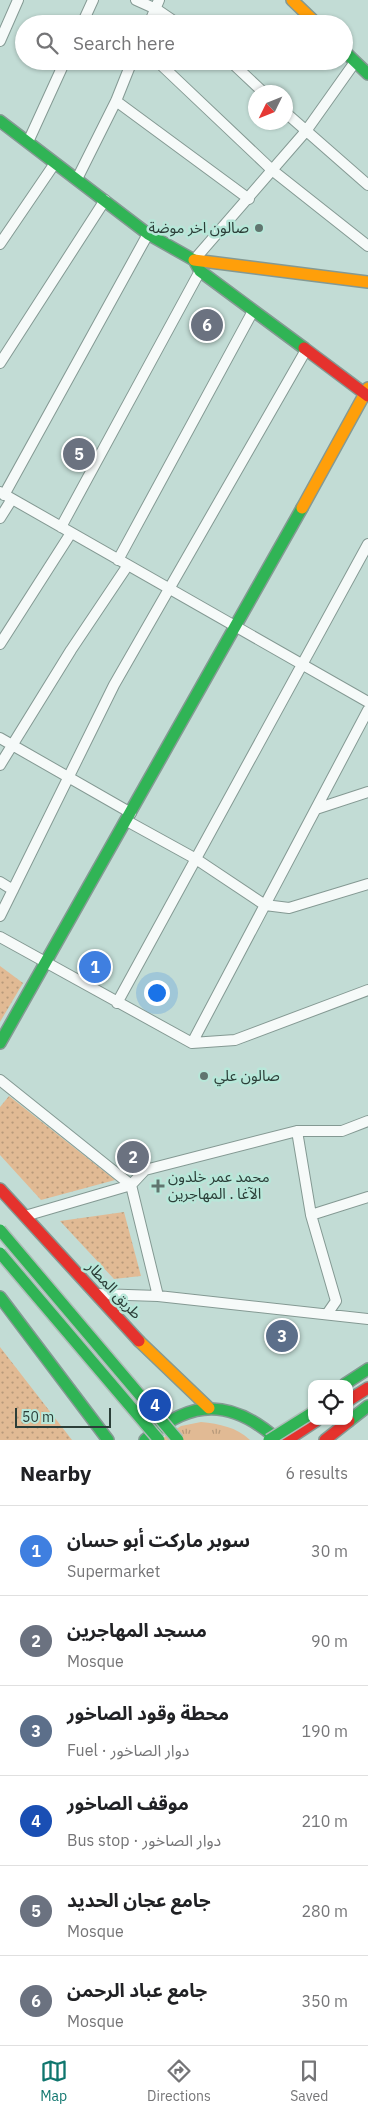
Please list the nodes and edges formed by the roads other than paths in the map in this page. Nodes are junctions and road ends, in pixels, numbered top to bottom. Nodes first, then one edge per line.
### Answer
1 (18, 0) edge
2 (92, 0) edge
3 (136, 0) edge
4 (292, 0) edge
5 (158, 5) edge
6 (86, 15) edge
7 (169, 15) edge
8 (307, 15) edge
9 (0, 41) edge
10 (355, 62) joint
11 (353, 65) edge
12 (61, 70) edge
13 (128, 70) edge
14 (166, 70) edge
15 (240, 70) edge
16 (349, 70) edge
17 (368, 74) edge
18 (256, 85) edge
19 (116, 100) junction
20 (293, 119) edge
21 (0, 121) edge
22 (306, 131) junction
23 (28, 142) junction
24 (55, 163) junction
25 (272, 170) junction
26 (77, 179) junction
27 (368, 185) edge
28 (249, 198) junction
29 (105, 200) junction
30 (148, 234) junction
31 (0, 244) edge
32 (368, 246) edge
33 (194, 260) junction
34 (200, 271) junction
35 (368, 282) edge
36 (253, 311) junction
37 (306, 350) junction
38 (0, 363) edge
39 (367, 393) edge
40 (5, 496) edge
41 (0, 518) edge
42 (61, 527) junction
43 (71, 532) junction
44 (368, 544) edge
45 (118, 560) junction
46 (128, 565) junction
47 (169, 589) junction
48 (237, 627) junction
49 (0, 644) edge
50 (302, 664) junction
51 (368, 702) edge
52 (368, 710) edge
53 (0, 738) edge
54 (12, 745) junction
55 (0, 765) edge
56 (68, 778) junction
57 (368, 792) edge
58 (316, 809) junction
59 (129, 817) junction
60 (196, 859) junction
61 (0, 882) edge
62 (368, 884) edge
63 (13, 890) junction
64 (265, 905) junction
65 (0, 916) edge
66 (0, 937) edge
67 (46, 963) junction
68 (368, 990) edge
69 (117, 1003) junction
70 (0, 1043) edge
71 (192, 1043) junction
72 (0, 1080) edge
73 (368, 1121) edge
74 (297, 1131) junction
75 (131, 1185) junction
76 (0, 1189) edge
77 (368, 1197) edge
78 (311, 1215) junction
79 (25, 1216) junction
80 (0, 1230) edge
81 (0, 1253) edge
82 (98, 1294) junction
83 (158, 1296) junction
84 (0, 1298) edge
85 (327, 1314) junction
86 (368, 1319) edge
87 (368, 1369) edge
88 (368, 1377) edge
89 (351, 1380) edge
90 (353, 1386) edge
91 (368, 1388) edge
92 (353, 1397) edge
93 (368, 1406) edge
94 (208, 1408) junction
95 (308, 1408) edge
96 (308, 1416) edge
97 (353, 1418) edge
98 (310, 1425) edge
99 (344, 1425) edge
100 (266, 1428) junction
101 (108, 1440) edge
102 (145, 1440) edge
103 (159, 1440) edge
104 (178, 1440) edge
105 (269, 1440) edge
106 (278, 1440) edge
107 (287, 1440) edge
108 (325, 1440) edge

1 - 9 street
2 - 6 street
3 - 5 street
4 - 8 main road
5 - 7 street
10 - 11 street
10 - 17 main road
12 - 23 street
13 - 19 street
14 - 25 street
15 - 18 street
16 - 22 street
19 - 26 street
19 - 28 street
20 - 22 street
21 - 23 main road
22 - 25 street
22 - 27 street
23 - 24 main road
24 - 26 main road
24 - 31 street
25 - 28 street
25 - 32 street
26 - 29 main road
28 - 33 street
29 - 30 main road
29 - 38 street
30 - 33 main road
30 - 40 street
33 - 34 main road
33 - 35 main road
34 - 36 main road
34 - 42 street
36 - 37 main road
36 - 45 street
37 - 39 main road
37 - 47 street
39 - 48 main road
40 - 41 street
40 - 42 street
42 - 43 street
43 - 45 street
43 - 49 street
44 - 50 street
45 - 46 street
46 - 47 street
46 - 54 street
47 - 48 street
47 - 56 street
48 - 50 street
48 - 59 main road
50 - 51 street
50 - 60 street
52 - 58 street
53 - 54 street
54 - 55 street
54 - 56 street
56 - 59 street
56 - 63 street
57 - 58 street
58 - 64 street
59 - 60 street
59 - 67 main road
60 - 64 street
60 - 69 street
61 - 63 street
62 - 64 street
63 - 65 street
64 - 71 street
66 - 67 street
67 - 69 street
67 - 70 main road
68 - 71 street
69 - 71 street
72 - 75 street
73 - 74 street
74 - 75 street
74 - 78 street
75 - 79 street
75 - 83 street
76 - 79 main road, طريق المطار
77 - 78 street
78 - 85 street
79 - 82 main road, طريق المطار
80 - 104 main road, bridge
81 - 103 main road, bridge
82 - 83 street
82 - 94 main road, طريق المطار
83 - 85 street
84 - 101 main road
85 - 86 street
87 - 89 main road
88 - 90 main road
91 - 92 main road
93 - 97 main road
94 - 100 main road
94 - 102 main road
95 - 100 main road
96 - 105 main road, bridge
98 - 107 main road
99 - 108 main road
100 - 106 main road

